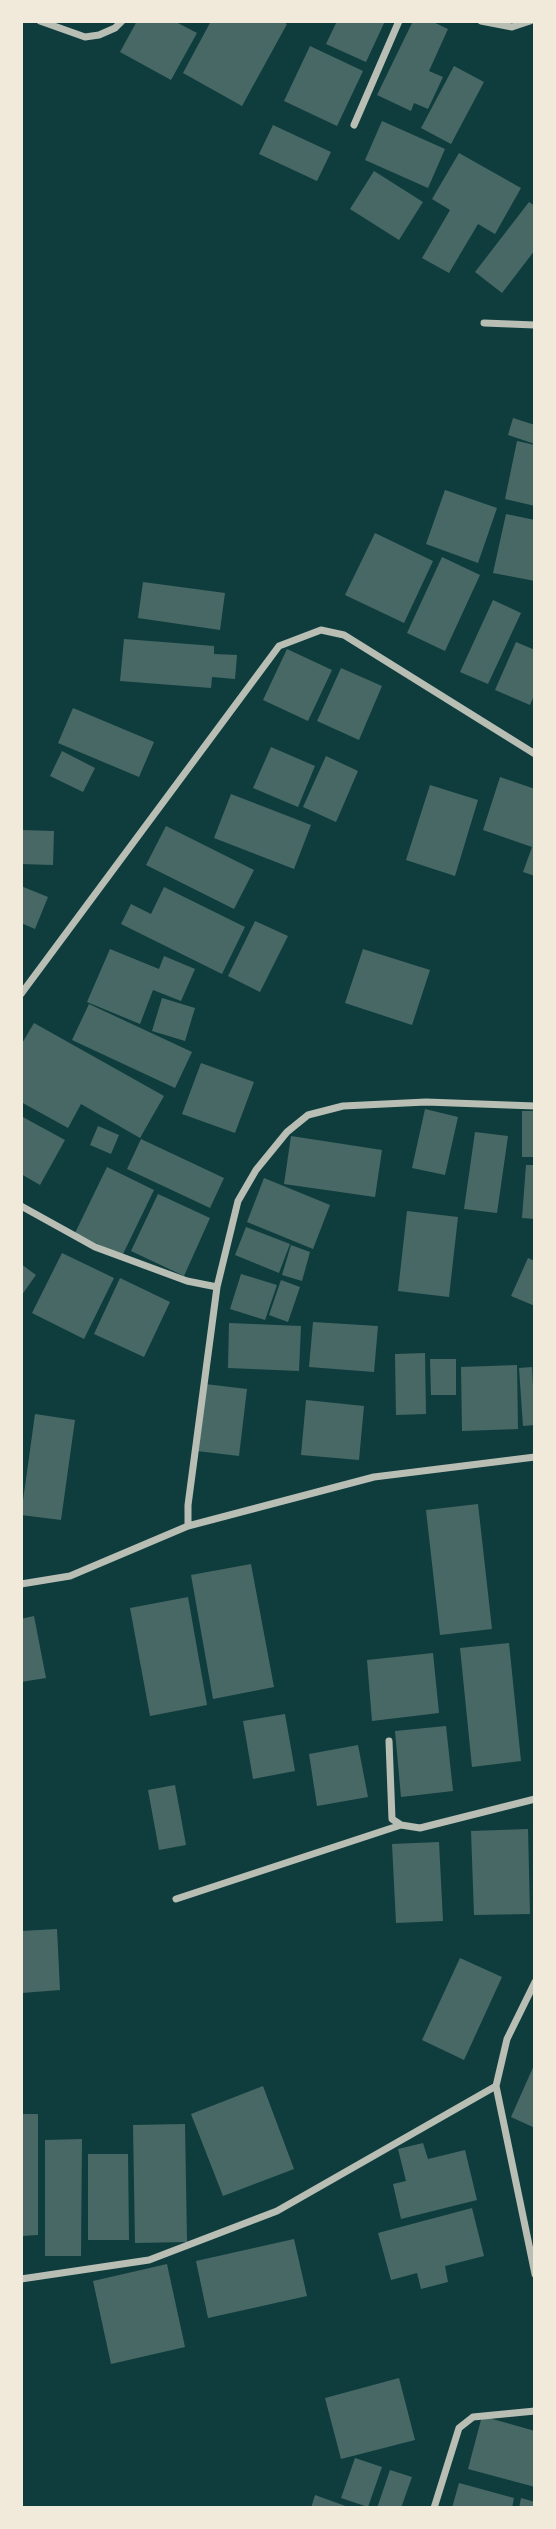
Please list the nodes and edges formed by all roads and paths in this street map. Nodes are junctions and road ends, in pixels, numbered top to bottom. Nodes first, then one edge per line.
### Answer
1 (40, 21) edge
2 (122, 21) edge
3 (399, 21) edge
4 (481, 21) edge
5 (530, 21) edge
6 (354, 125) dead end
7 (484, 323) dead end
8 (535, 325) edge
9 (535, 754) edge
10 (21, 993) edge
11 (535, 1106) edge
12 (21, 1206) edge
13 (217, 1287) junction
14 (535, 1457) edge
15 (188, 1526) junction
16 (21, 1584) edge
17 (389, 1741) dead end
18 (535, 1799) edge
19 (401, 1825) junction
20 (176, 1899) dead end
21 (535, 1982) edge
22 (496, 2085) junction
23 (535, 2274) edge
24 (21, 2279) edge
25 (535, 2411) edge
26 (434, 2508) edge

1 - 2 street
3 - 6 street
4 - 5 street
7 - 8 street
9 - 10 street
11 - 13 street
12 - 13 street
13 - 15 street
14 - 15 street
15 - 16 street
17 - 19 street
18 - 19 street
19 - 20 street
21 - 22 street
22 - 23 street
22 - 24 street
25 - 26 street

